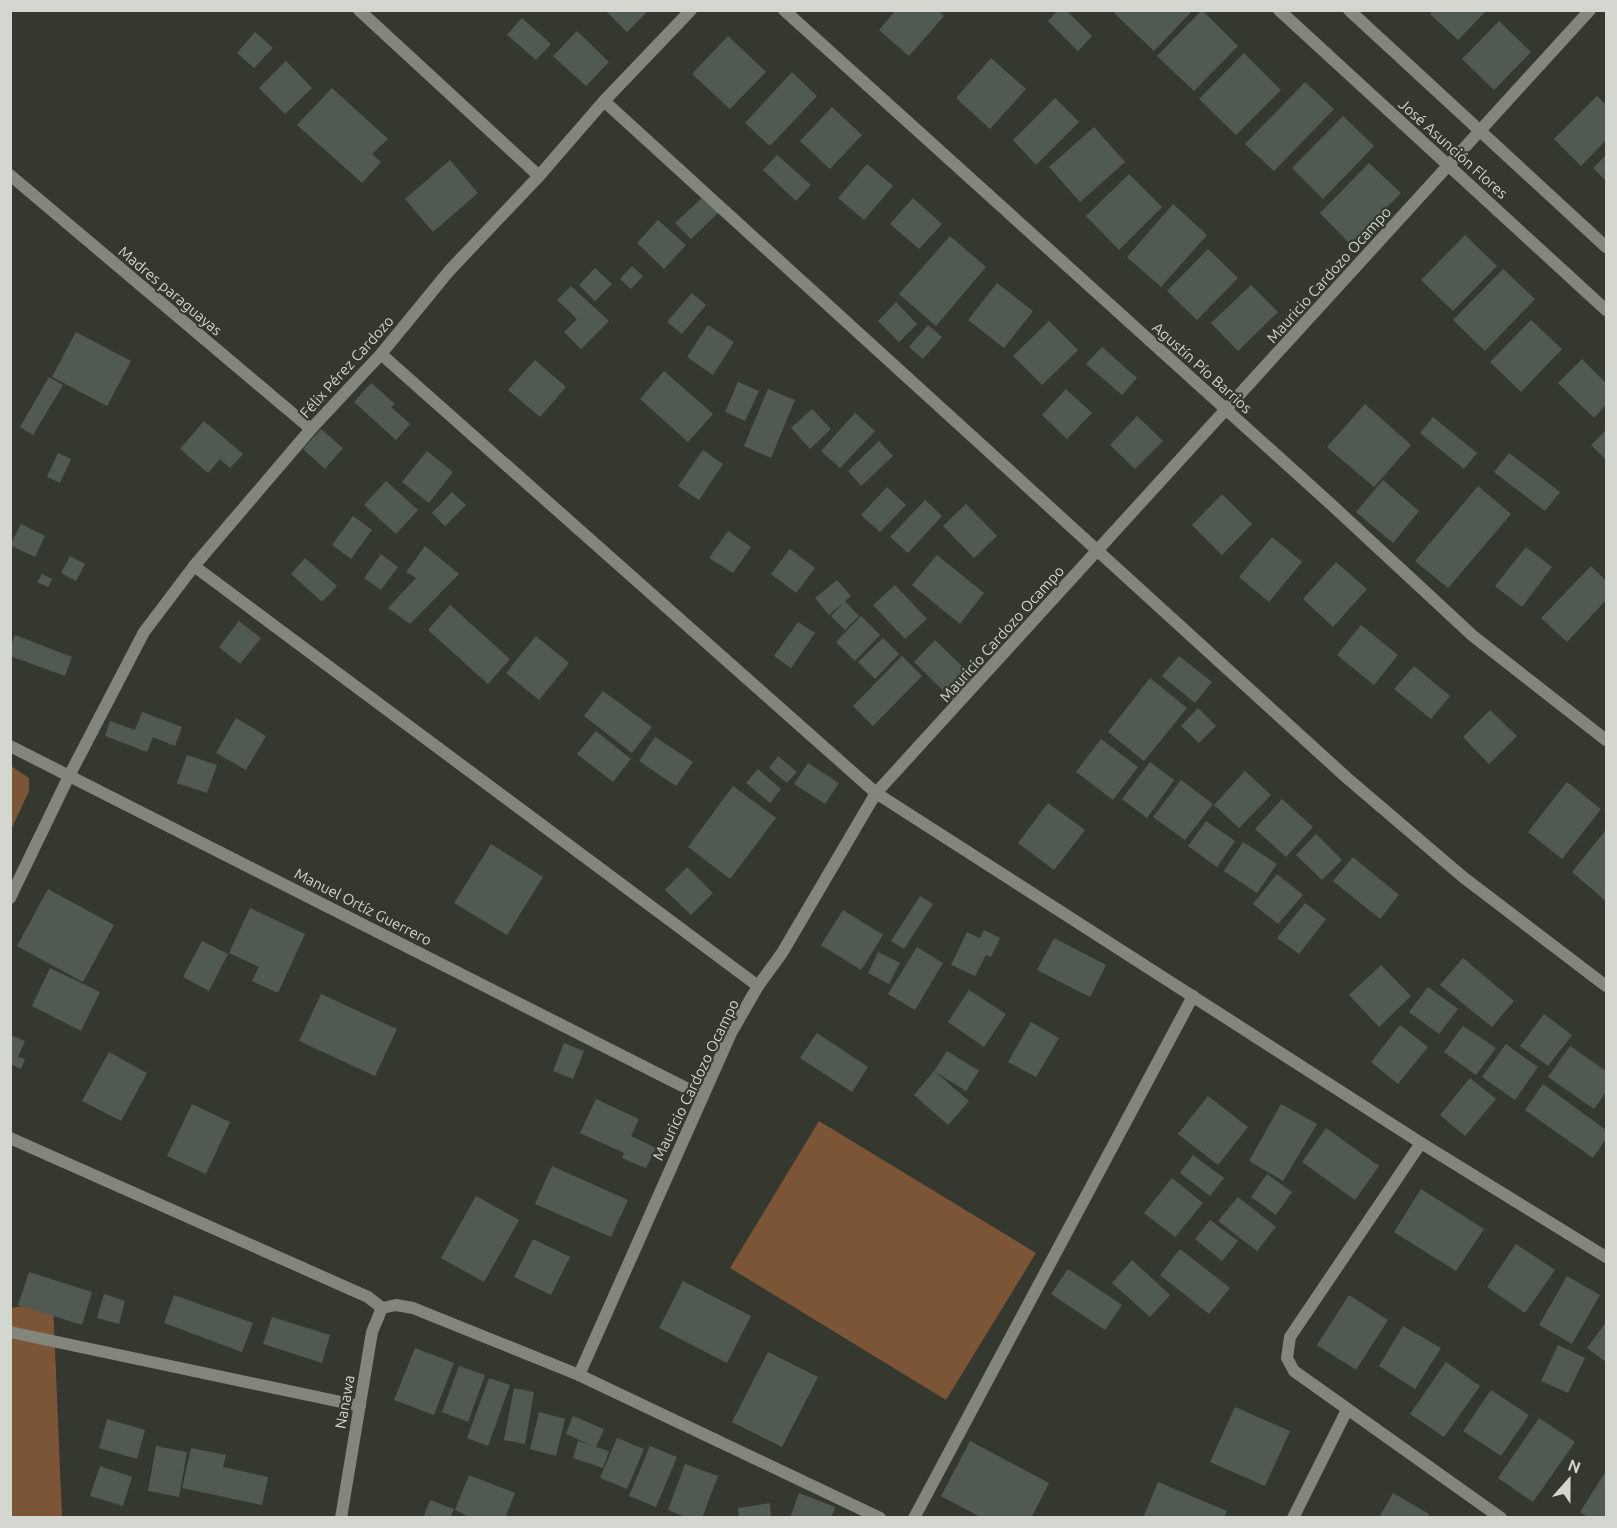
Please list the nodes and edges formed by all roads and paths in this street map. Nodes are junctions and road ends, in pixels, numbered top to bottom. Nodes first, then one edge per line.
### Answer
1 (359, 10) edge
2 (692, 10) edge
3 (784, 10) edge
4 (1279, 10) edge
5 (1349, 10) edge
6 (1590, 10) edge
7 (604, 101) junction
8 (1480, 131) junction
9 (1449, 166) junction
10 (10, 175) edge
11 (539, 177) junction
12 (1606, 247) edge
13 (1606, 310) edge
14 (381, 354) junction
15 (1226, 410) junction
16 (311, 429) junction
17 (1098, 551) junction
18 (194, 566) junction
19 (1606, 740) edge
20 (10, 746) edge
21 (69, 776) junction
22 (876, 794) junction
23 (10, 898) edge
24 (758, 986) junction
25 (1606, 986) edge
26 (1193, 996) junction
27 (702, 1096) junction
28 (10, 1138) edge
29 (1421, 1143) junction
30 (1606, 1257) edge
31 (382, 1308) junction
32 (10, 1332) edge
33 (579, 1375) junction
34 (360, 1406) junction
35 (1347, 1410) junction
36 (340, 1518) edge
37 (880, 1518) edge
38 (914, 1518) edge
39 (1293, 1518) edge
40 (1501, 1518) edge

1 - 11 street
2 - 7 street, Félix Pérez Cardozo
3 - 15 street, Agustín Pío Barrios
4 - 9 street, José Asunción Flores
5 - 8 street, José Asunción Flores
6 - 8 street, Mauricio Cardozo Ocampo
7 - 11 street, Félix Pérez Cardozo
7 - 17 street
8 - 9 street, Mauricio Cardozo Ocampo
8 - 12 street, José Asunción Flores
9 - 13 street, José Asunción Flores
9 - 15 street, Mauricio Cardozo Ocampo
10 - 16 street, Madres paraguayas
11 - 14 street, Félix Pérez Cardozo
14 - 16 street, Félix Pérez Cardozo
14 - 22 street
15 - 17 street, Mauricio Cardozo Ocampo
15 - 19 street, Agustín Pío Barrios
16 - 18 street, Félix Pérez Cardozo
17 - 22 street, Mauricio Cardozo Ocampo
17 - 25 street
18 - 21 street, Félix Pérez Cardozo
18 - 24 street
20 - 21 street, Manuel Ortíz Guerrero
21 - 23 street, Félix Pérez Cardozo
21 - 27 street, Manuel Ortíz Guerrero
22 - 24 street, Mauricio Cardozo Ocampo
22 - 26 street
24 - 27 street, Mauricio Cardozo Ocampo
26 - 29 street
26 - 38 street
27 - 33 street, Mauricio Cardozo Ocampo
28 - 31 street
29 - 30 street
29 - 35 street
31 - 33 street
31 - 34 street, Nanawa
32 - 34 street
33 - 37 street
34 - 36 street, Nanawa
35 - 39 street
35 - 40 street

